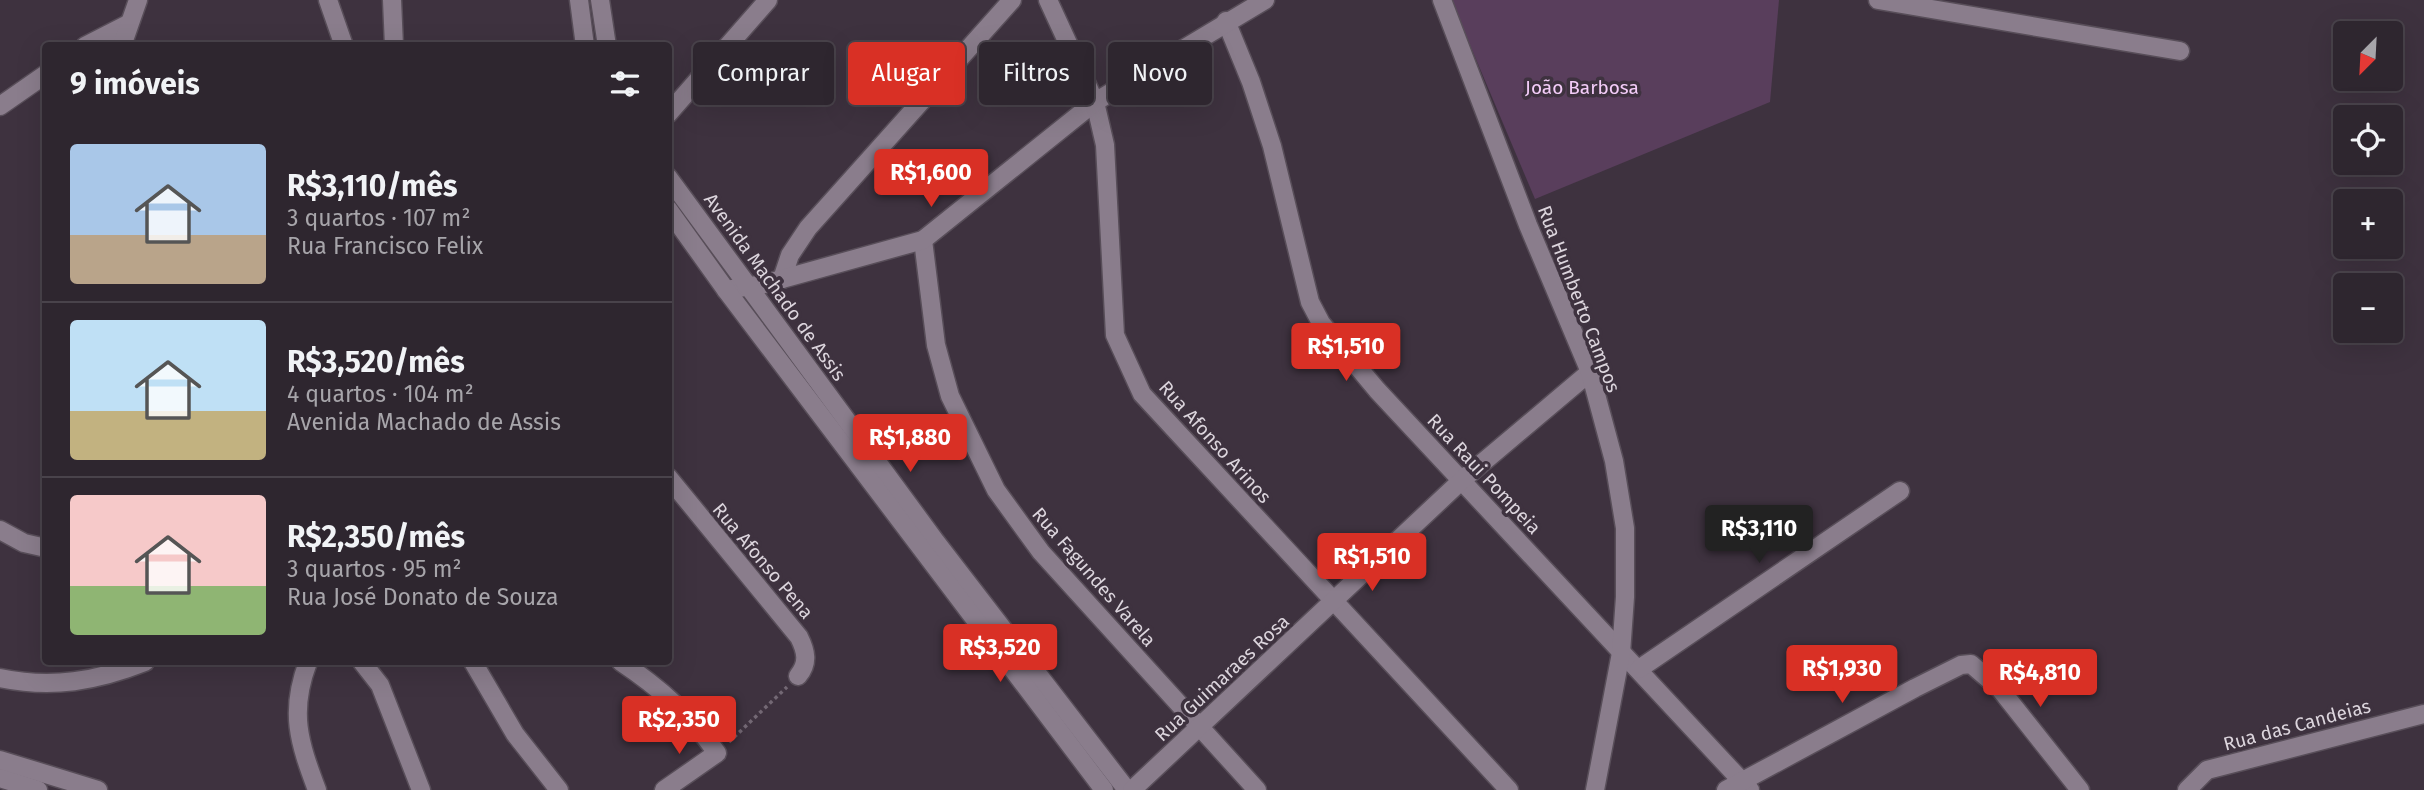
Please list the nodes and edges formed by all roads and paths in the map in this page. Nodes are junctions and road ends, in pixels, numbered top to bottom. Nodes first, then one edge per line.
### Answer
1 (138, 0) edge
2 (328, 0) edge
3 (392, 0) edge
4 (579, 0) edge
5 (600, 0) edge
6 (768, 0) edge
7 (1012, 0) edge
8 (1048, 0) edge
9 (1265, 0) edge
10 (1442, 0) edge
11 (1878, 0) edge
12 (1913, 3) edge
13 (1226, 21) junction
14 (128, 24) junction
15 (339, 27) junction
16 (93, 42) edge
17 (123, 42) edge
18 (343, 42) edge
19 (350, 42) edge
20 (394, 42) edge
21 (584, 42) edge
22 (606, 42) edge
23 (2180, 51) dead end
24 (42, 77) edge
25 (1095, 102) junction
26 (0, 106) edge
27 (672, 108) edge
28 (672, 182) edge
29 (672, 215) edge
30 (923, 240) junction
31 (782, 279) junction
32 (749, 285) junction
33 (726, 290) junction
34 (1590, 372) junction
35 (1461, 480) junction
36 (672, 483) edge
37 (1900, 491) dead end
38 (0, 530) edge
39 (42, 547) edge
40 (1334, 603) junction
41 (1621, 653) junction
42 (137, 665) edge
43 (307, 665) edge
44 (364, 665) edge
45 (475, 665) edge
46 (626, 665) edge
47 (1639, 669) junction
48 (798, 676) joint
49 (0, 678) edge
50 (2424, 714) edge
51 (1200, 727) junction
52 (717, 753) junction
53 (0, 760) edge
54 (0, 778) edge
55 (1739, 787) edge
56 (38, 790) edge
57 (98, 790) edge
58 (317, 790) edge
59 (421, 790) edge
60 (559, 790) edge
61 (664, 790) edge
62 (1104, 790) edge
63 (1127, 790) edge
64 (1132, 790) edge
65 (1257, 790) edge
66 (1509, 790) edge
67 (1595, 790) edge
68 (2080, 790) edge
69 (2187, 790) edge

1 - 14 street
2 - 15 street
3 - 20 street
4 - 21 street
5 - 22 street
6 - 27 street
7 - 31 street
8 - 25 street, Rua Afonso Arinos
9 - 13 street
10 - 34 street, Rua Humberto Campos
11 - 12 street
12 - 23 street
13 - 25 street
13 - 35 street, Rua Raui Pompeia
14 - 16 street
14 - 17 street
15 - 18 street
15 - 19 street
24 - 26 street
25 - 30 street
25 - 40 street, Rua Afonso Arinos
28 - 32 street, Avenida Machado de Assis
29 - 33 street, Avenida Machado de Assis
30 - 31 street
30 - 51 street, Rua Fagundes Varela
31 - 32 street
32 - 33 street
32 - 63 street, Avenida Machado de Assis
33 - 62 street, Avenida Machado de Assis
34 - 35 street, Rua Guimaraes Rosa
34 - 41 street, Rua Humberto Campos
35 - 40 street, Rua Guimaraes Rosa
35 - 41 street, Rua Raui Pompeia
36 - 48 street, Rua Afonso Pena
37 - 47 street
38 - 39 street
40 - 51 street, Rua Guimaraes Rosa
40 - 66 street, Rua Afonso Arinos
41 - 47 street, Rua Raui Pompeia
41 - 67 street, Rua Humberto Campos
42 - 49 street
43 - 58 street
44 - 59 street
45 - 60 street
46 - 52 street
47 - 55 street, Rua Raui Pompeia
48 - 52 path
50 - 69 street, Rua das Candeias
51 - 64 street, Rua Guimaraes Rosa
51 - 65 street, Rua Fagundes Varela
52 - 61 street
53 - 57 street
54 - 56 street
55 - 68 street

